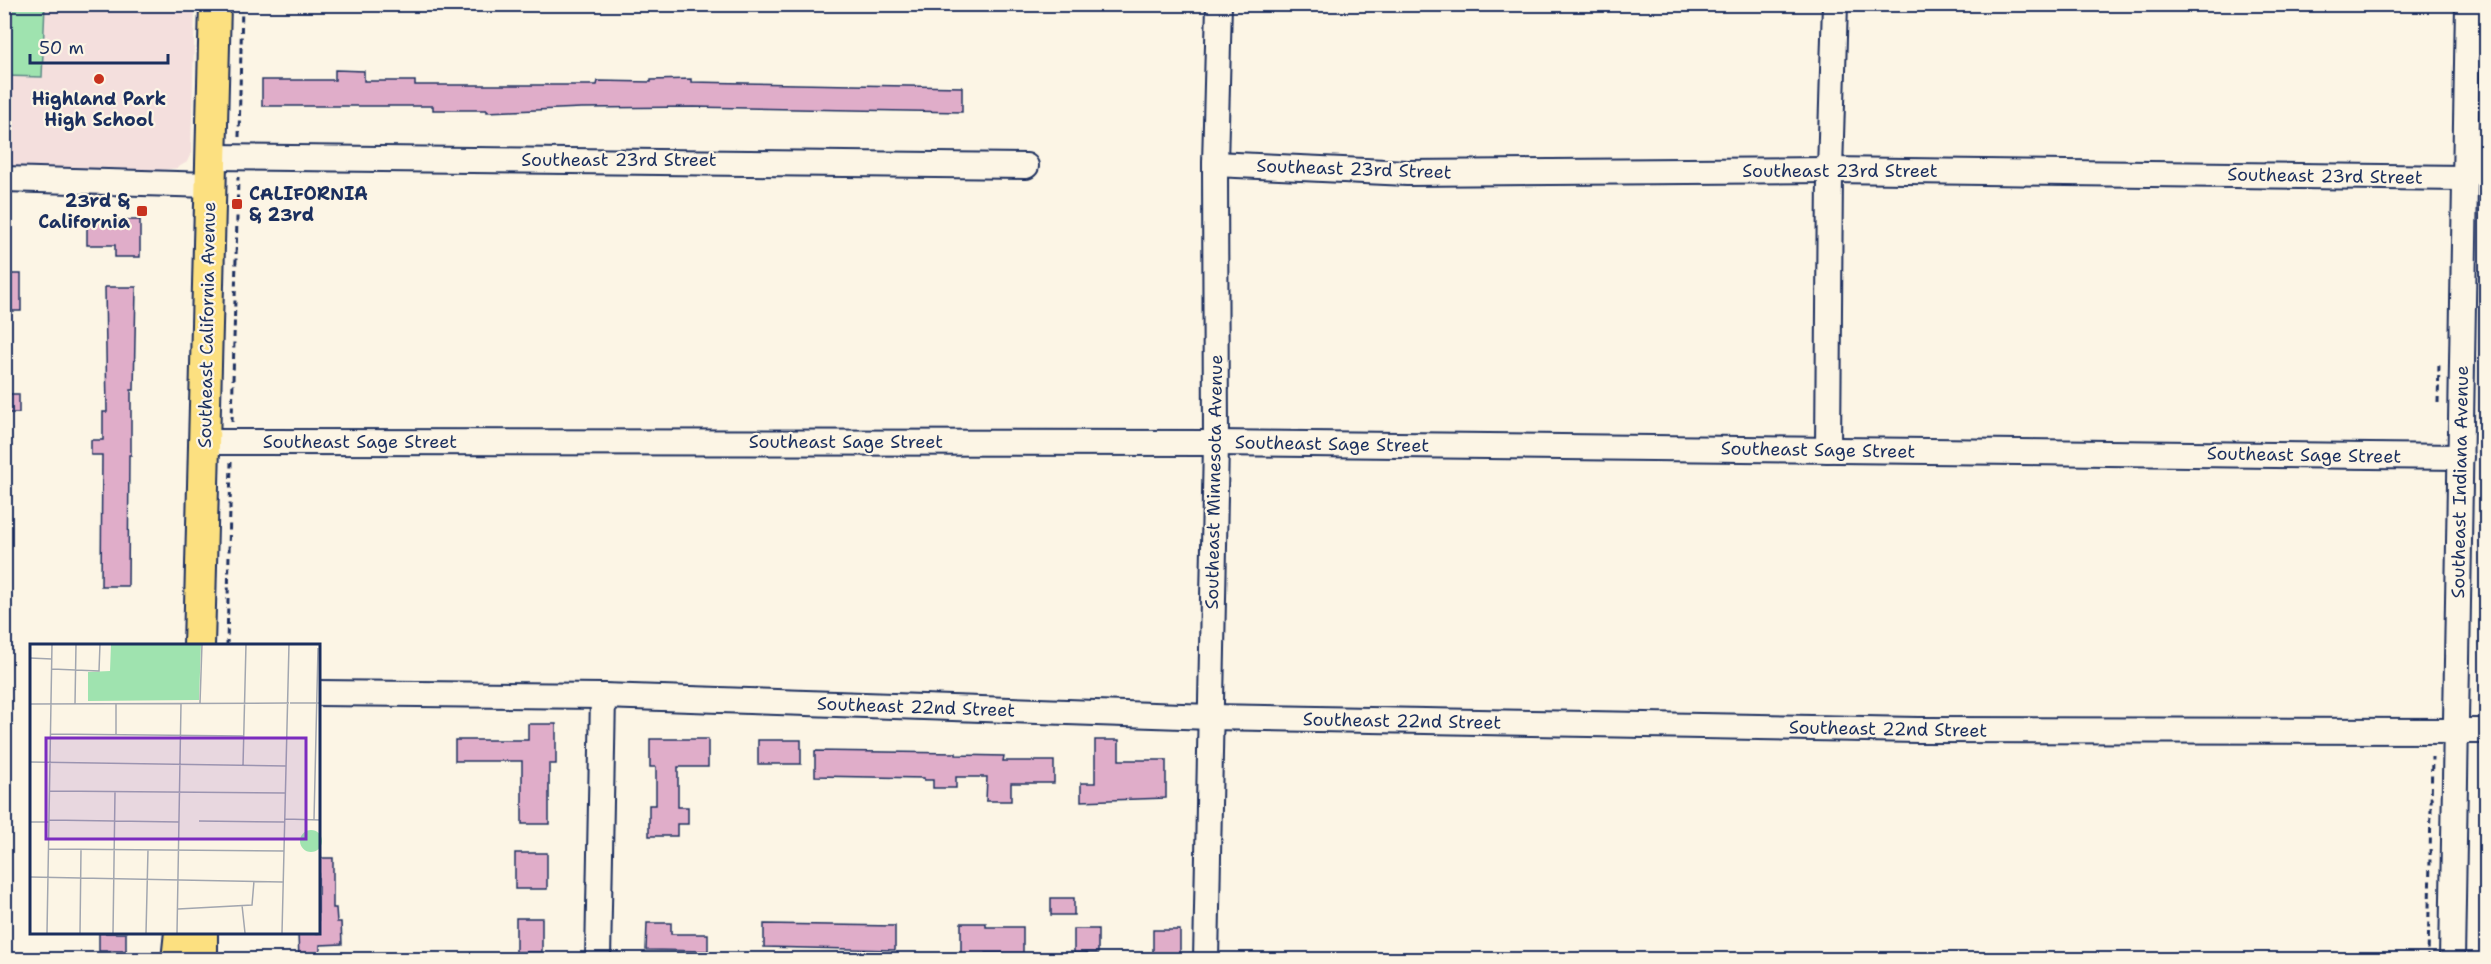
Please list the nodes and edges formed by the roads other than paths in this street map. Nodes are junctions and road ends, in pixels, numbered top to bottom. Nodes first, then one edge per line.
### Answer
1 (215, 4) edge
2 (1219, 4) edge
3 (1835, 4) edge
4 (2468, 4) edge
5 (1215, 164) junction
6 (220, 166) junction
7 (1026, 166) dead end
8 (2472, 168) edge
9 (1830, 170) junction
10 (4, 179) edge
11 (218, 442) junction
12 (1216, 443) junction
13 (1828, 450) junction
14 (2461, 457) junction
15 (199, 644) edge
16 (320, 693) edge
17 (603, 696) junction
18 (1211, 717) junction
19 (2455, 730) junction
20 (2487, 731) edge
21 (180, 934) edge
22 (202, 934) edge
23 (177, 960) edge
24 (202, 960) edge
25 (598, 960) edge
26 (1206, 960) edge
27 (2452, 960) edge

1 - 6 main road, Southeast California Avenue
2 - 5 street, Southeast Minnesota Avenue
3 - 9 street
4 - 8 street, Southeast Indiana Avenue
5 - 9 street, Southeast 23rd Street
5 - 12 street, Southeast Minnesota Avenue
6 - 7 street, Southeast 23rd Street
6 - 10 street, Southeast 23rd Street
6 - 11 main road, Southeast California Avenue
8 - 9 street, Southeast 23rd Street
8 - 14 street, Southeast Indiana Avenue
9 - 13 street
11 - 12 street, Southeast Sage Street
11 - 15 main road, Southeast California Avenue
12 - 13 street, Southeast Sage Street
12 - 18 street, Southeast Minnesota Avenue
13 - 14 street, Southeast Sage Street
14 - 19 street, Southeast Indiana Avenue
16 - 17 street, Southeast 22nd Street
17 - 18 street, Southeast 22nd Street
17 - 25 street
18 - 19 street, Southeast 22nd Street
18 - 26 street, Southeast Minnesota Avenue
19 - 20 street, Southeast 22nd Street
19 - 27 street, Southeast Indiana Avenue
21 - 23 main road
22 - 24 main road

